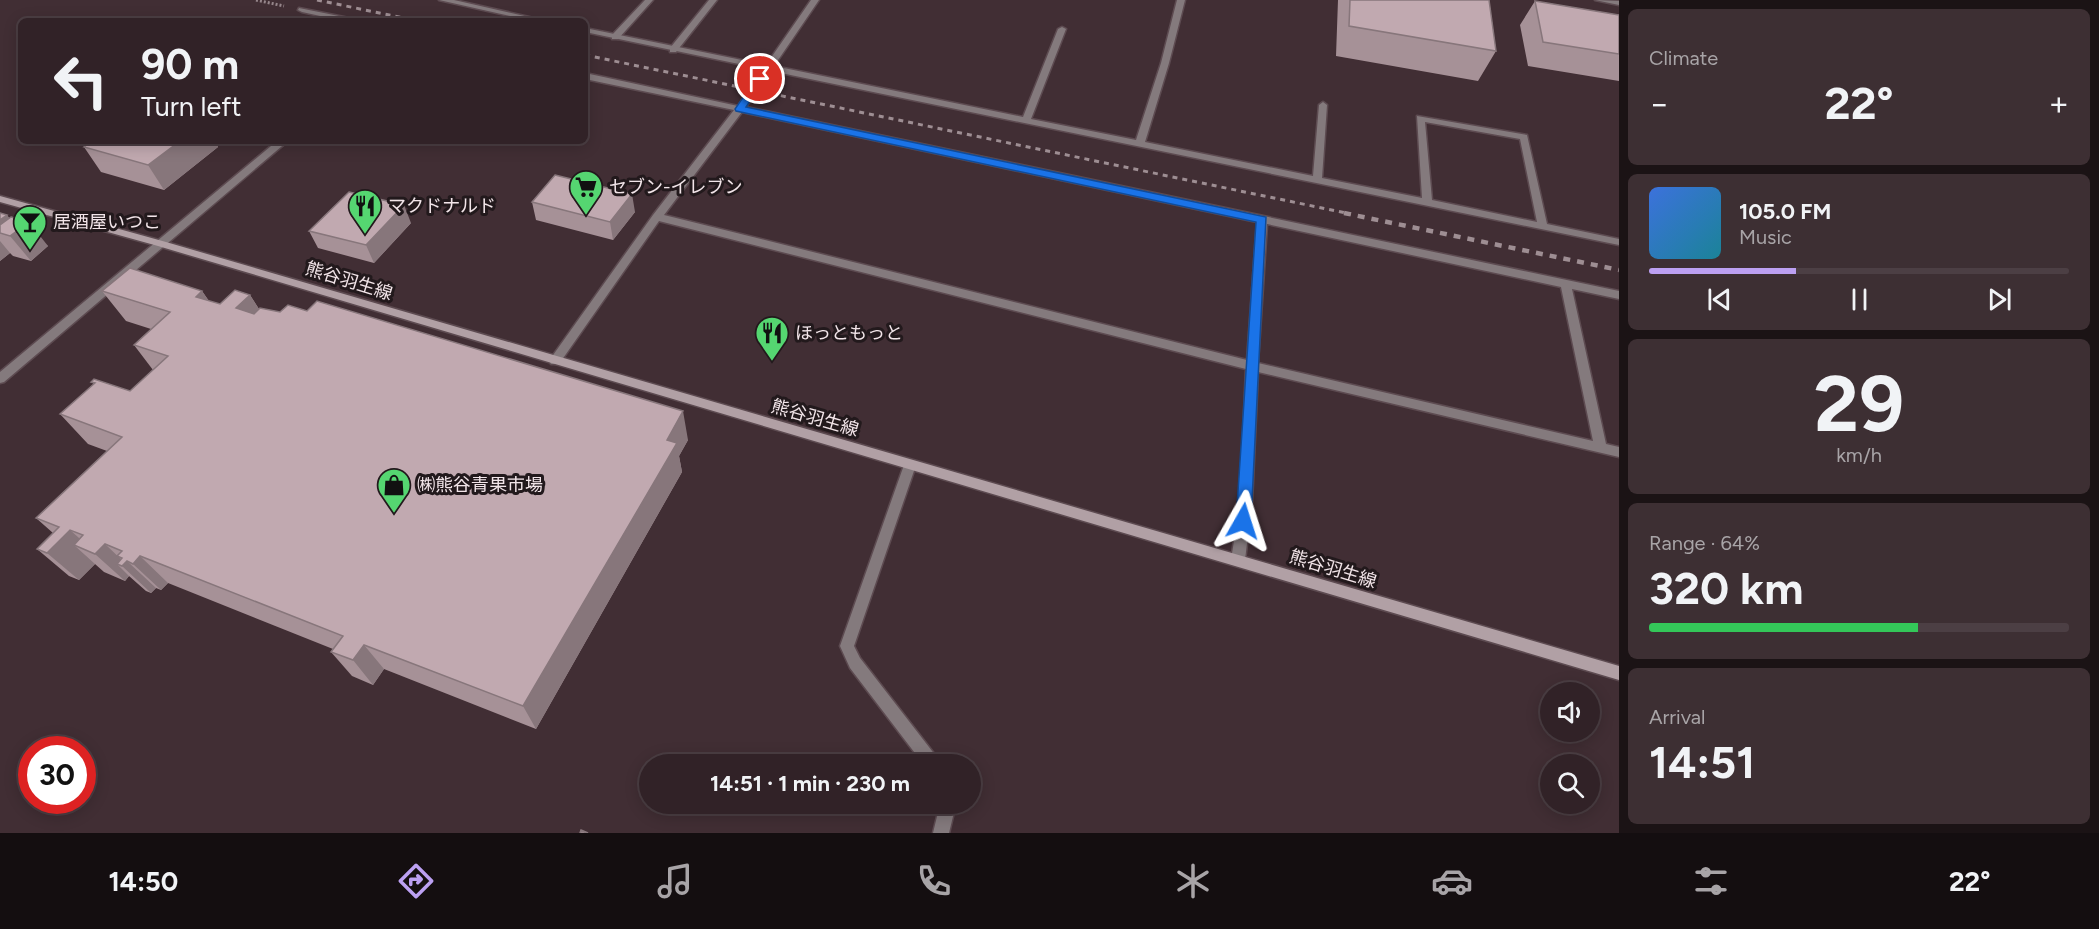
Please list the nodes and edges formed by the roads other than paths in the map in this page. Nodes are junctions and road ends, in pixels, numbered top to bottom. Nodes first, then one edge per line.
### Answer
1 (443, 0) edge
2 (649, 0) edge
3 (713, 0) edge
4 (815, 0) edge
5 (1181, 0) edge
6 (1599, 0) edge
7 (1619, 3) edge
8 (302, 10) road end
9 (340, 18) edge
10 (529, 18) edge
11 (1062, 30) dead end
12 (588, 31) edge
13 (615, 37) junction
14 (673, 50) junction
15 (768, 69) junction
16 (588, 77) edge
17 (1323, 105) dead end
18 (740, 109) junction
19 (1026, 121) junction
20 (280, 144) edge
21 (1139, 145) junction
22 (1317, 181) junction
23 (0, 199) edge
24 (1426, 203) junction
25 (657, 217) junction
26 (1262, 220) junction
27 (1543, 227) junction
28 (1619, 242) edge
29 (162, 244) junction
30 (1566, 284) junction
31 (1619, 295) edge
32 (555, 361) junction
33 (1252, 366) junction
34 (0, 380) edge
35 (1601, 448) junction
36 (1619, 452) edge
37 (910, 465) junction
38 (1238, 560) junction
39 (1619, 673) edge
40 (925, 754) edge
41 (946, 814) edge
42 (941, 833) edge

1 - 10 street
2 - 13 street
3 - 14 street
4 - 15 street
5 - 21 street
6 - 7 street
8 - 9 street
11 - 19 street
12 - 13 street
13 - 14 street
14 - 15 street
15 - 18 street
15 - 19 street
16 - 18 street
17 - 22 street
18 - 25 street
18 - 26 street
19 - 21 street
20 - 29 street
21 - 22 street
22 - 24 street
23 - 29 main road, 熊谷羽生線
24 - 27 street
24 - 27 street
25 - 32 street
25 - 33 street
26 - 30 street
26 - 33 street
27 - 28 street
29 - 32 main road, 熊谷羽生線
29 - 34 street
30 - 31 street
30 - 35 street
32 - 37 main road, 熊谷羽生線
33 - 35 street
33 - 38 street
35 - 36 street
37 - 38 main road, 熊谷羽生線
37 - 40 street
38 - 39 main road, 熊谷羽生線
41 - 42 street

